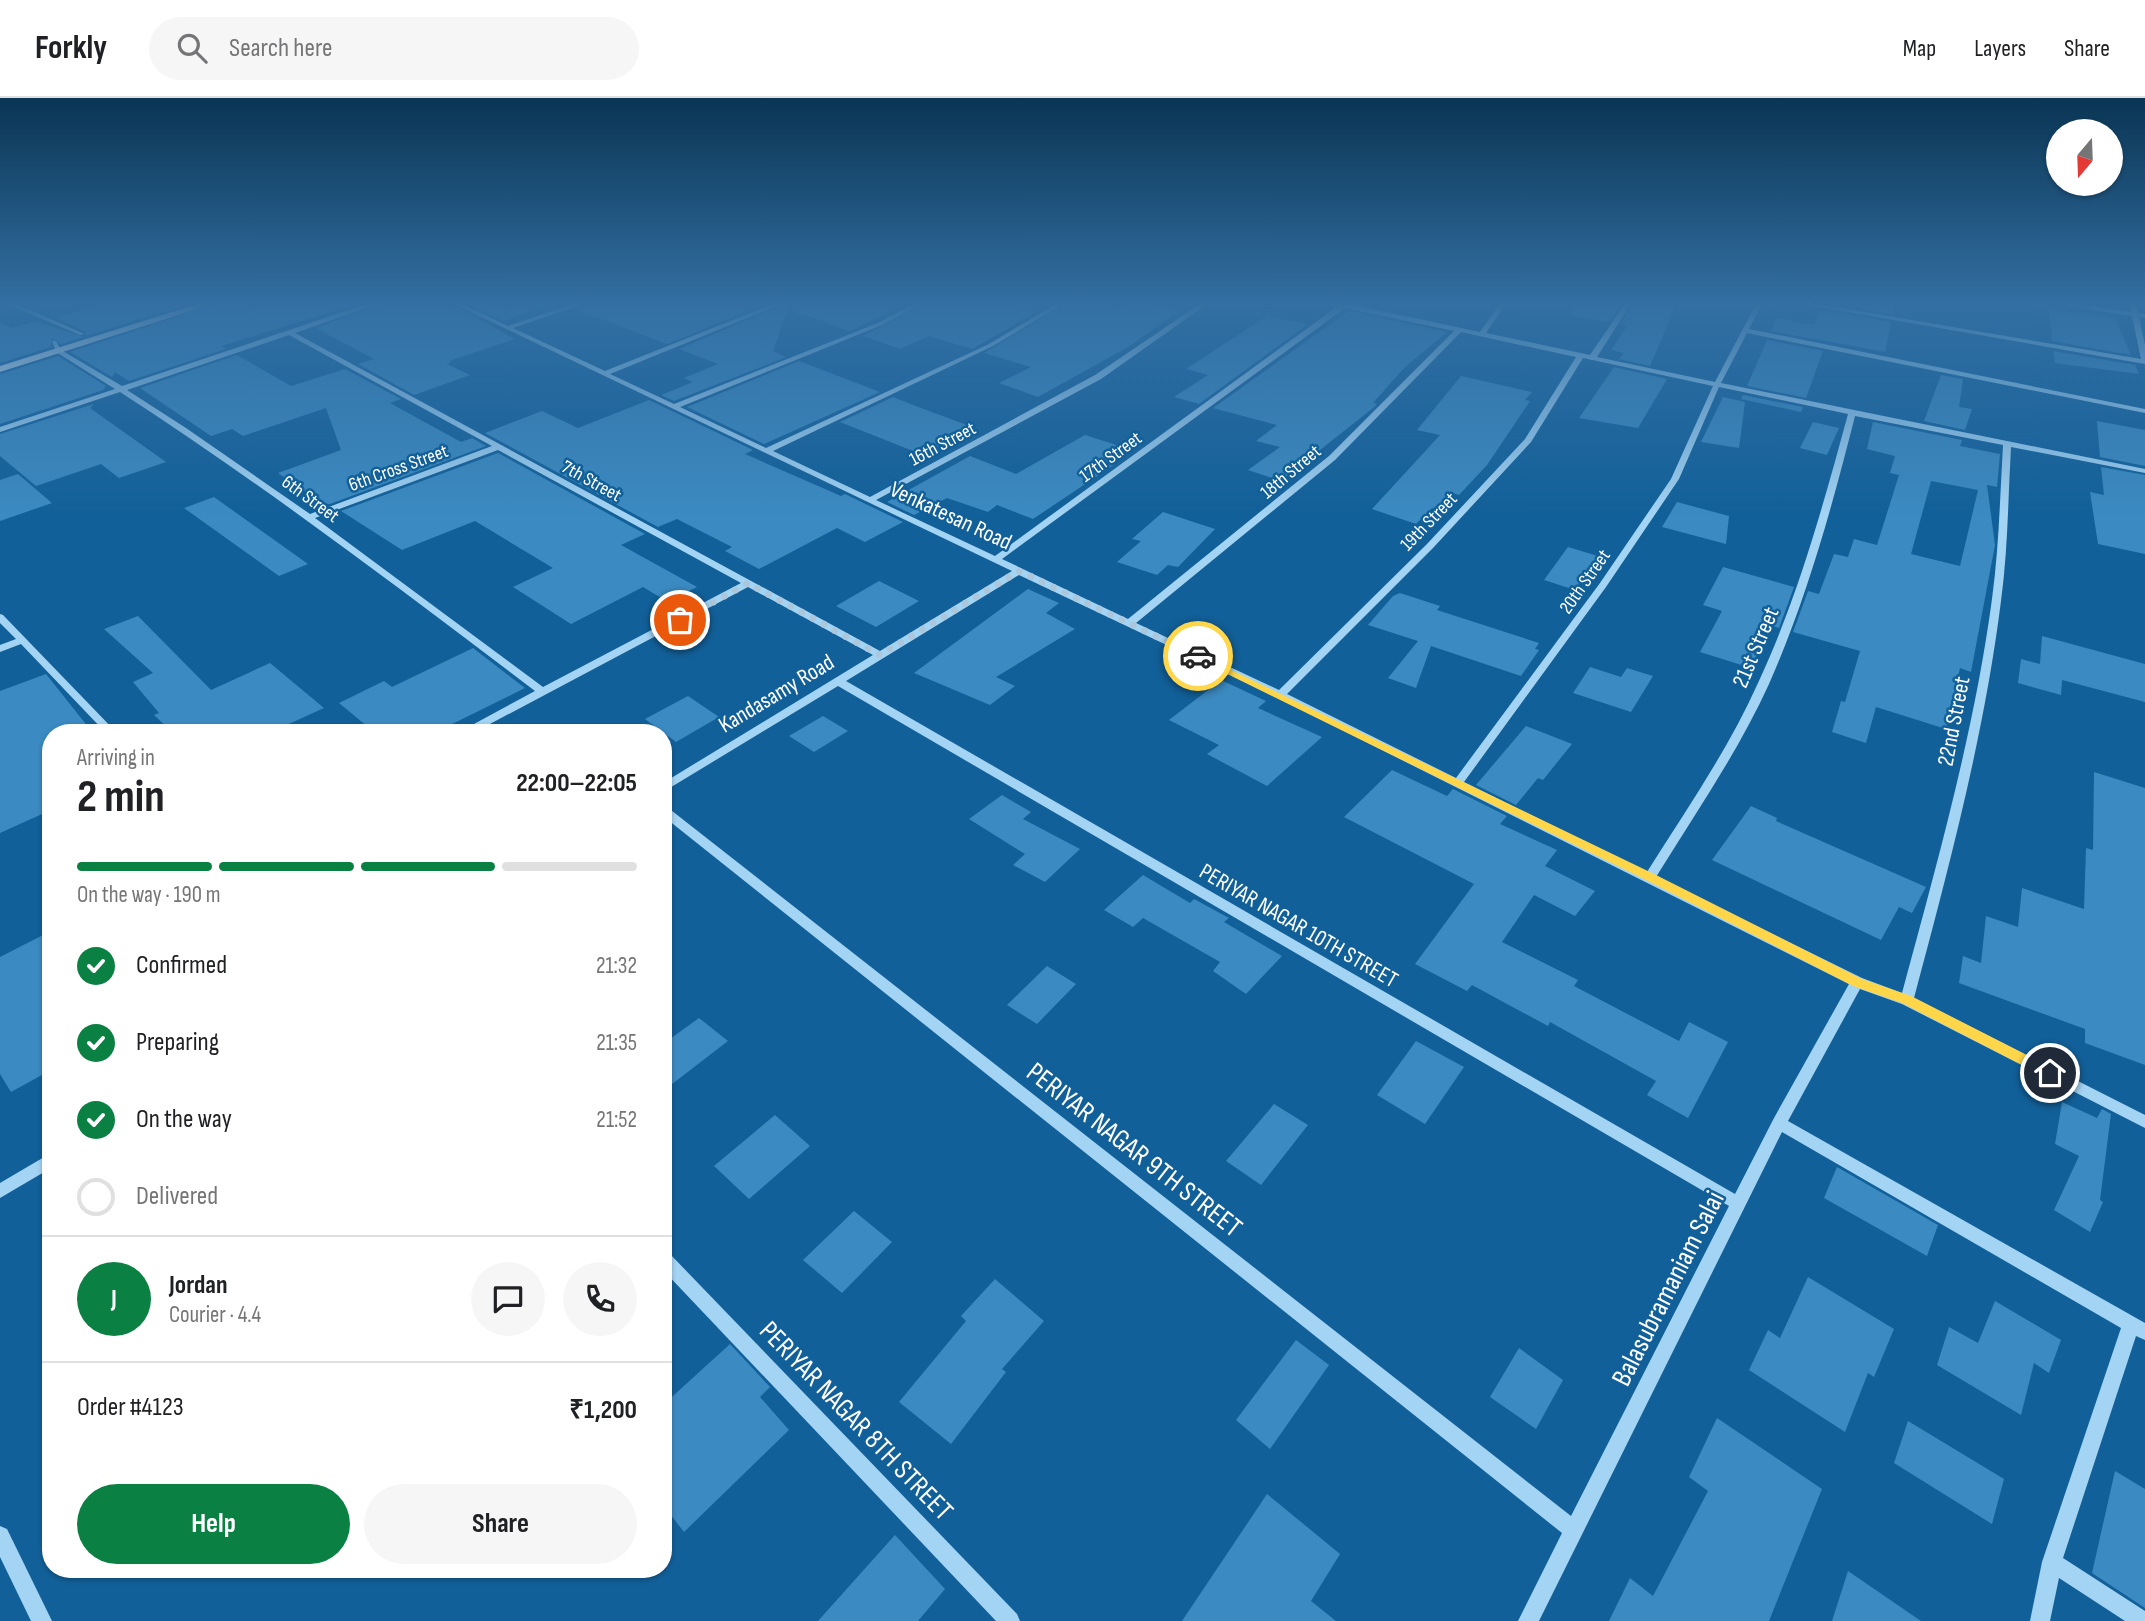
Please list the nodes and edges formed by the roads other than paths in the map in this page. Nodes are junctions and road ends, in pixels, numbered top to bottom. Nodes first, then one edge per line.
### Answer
1 (98, 373) edge
2 (166, 373) edge
3 (363, 373) edge
4 (758, 373) edge
5 (931, 373) edge
6 (1104, 373) edge
7 (1251, 373) edge
8 (1416, 373) edge
9 (1570, 373) edge
10 (1667, 373) edge
11 (1723, 373) edge
12 (1956, 373) edge
13 (604, 374) edge
14 (1717, 384) junction
15 (122, 388) junction
16 (673, 407) junction
17 (2145, 411) edge
18 (1852, 413) junction
19 (0, 430) edge
20 (2007, 444) junction
21 (498, 447) junction
22 (766, 451) junction
23 (2145, 471) edge
24 (870, 500) junction
25 (309, 517) junction
26 (997, 559) junction
27 (1019, 571) junction
28 (748, 583) junction
29 (0, 617) edge
30 (1129, 623) junction
31 (22, 640) junction
32 (0, 649) edge
33 (880, 655) junction
34 (838, 681) junction
35 (543, 692) junction
36 (1280, 695) junction
37 (103, 724) edge
38 (482, 724) edge
39 (672, 782) edge
40 (1457, 784) junction
41 (672, 817) edge
42 (1650, 877) junction
43 (1857, 982) junction
44 (1907, 1000) junction
45 (2145, 1122) edge
46 (1780, 1123) junction
47 (42, 1165) edge
48 (0, 1191) edge
49 (1739, 1204) junction
50 (672, 1267) edge
51 (2138, 1329) edge
52 (1574, 1530) junction
53 (0, 1536) edge
54 (2052, 1562) junction
55 (42, 1621) edge
56 (1010, 1621) edge
57 (1528, 1621) edge
58 (2040, 1621) edge
59 (2143, 1621) edge

1 - 15 street, 6th Street
2 - 15 street
3 - 21 street, 7th Street
4 - 16 street
5 - 22 street
6 - 24 street, 16th Street
7 - 26 street, 17th Street
8 - 30 street, 18th Street
9 - 36 street, 19th Street
10 - 14 street
11 - 14 street, 20th Street
12 - 17 street
13 - 16 street, Venkatesan Road
14 - 18 street
14 - 40 street, 20th Street
15 - 19 street
15 - 25 street, 6th Street
16 - 22 street, Venkatesan Road
18 - 20 street
18 - 42 street, 21st Street
20 - 23 street
20 - 44 street, 22nd Street
21 - 25 street, 6th Cross Street
21 - 28 street, 7th Street
22 - 24 street, Venkatesan Road
24 - 26 street, Venkatesan Road
25 - 35 street, 6th Street
26 - 27 street, Venkatesan Road
27 - 30 street, Venkatesan Road
27 - 33 street, Kandasamy Road
28 - 33 street, 7th Street
28 - 35 street
29 - 31 street
30 - 36 street, Venkatesan Road
31 - 32 street
31 - 37 street
33 - 34 street, Kandasamy Road
34 - 39 street, Kandasamy Road
34 - 49 street, PERIYAR NAGAR 10TH STREET
35 - 38 street
36 - 40 street, Venkatesan Road
40 - 42 street, Venkatesan Road
41 - 52 street, PERIYAR NAGAR 9TH STREET
42 - 43 street, Venkatesan Road
43 - 44 street, Venkatesan Road
43 - 46 street, Balasubramaniam Salai
44 - 45 street, Venkatesan Road
46 - 49 street, Balasubramaniam Salai
46 - 51 street
47 - 48 street
49 - 52 street, Balasubramaniam Salai
50 - 56 street, PERIYAR NAGAR 8TH STREET
51 - 54 street
52 - 57 street, Balasubramaniam Salai
53 - 55 street
54 - 58 street
54 - 59 street

